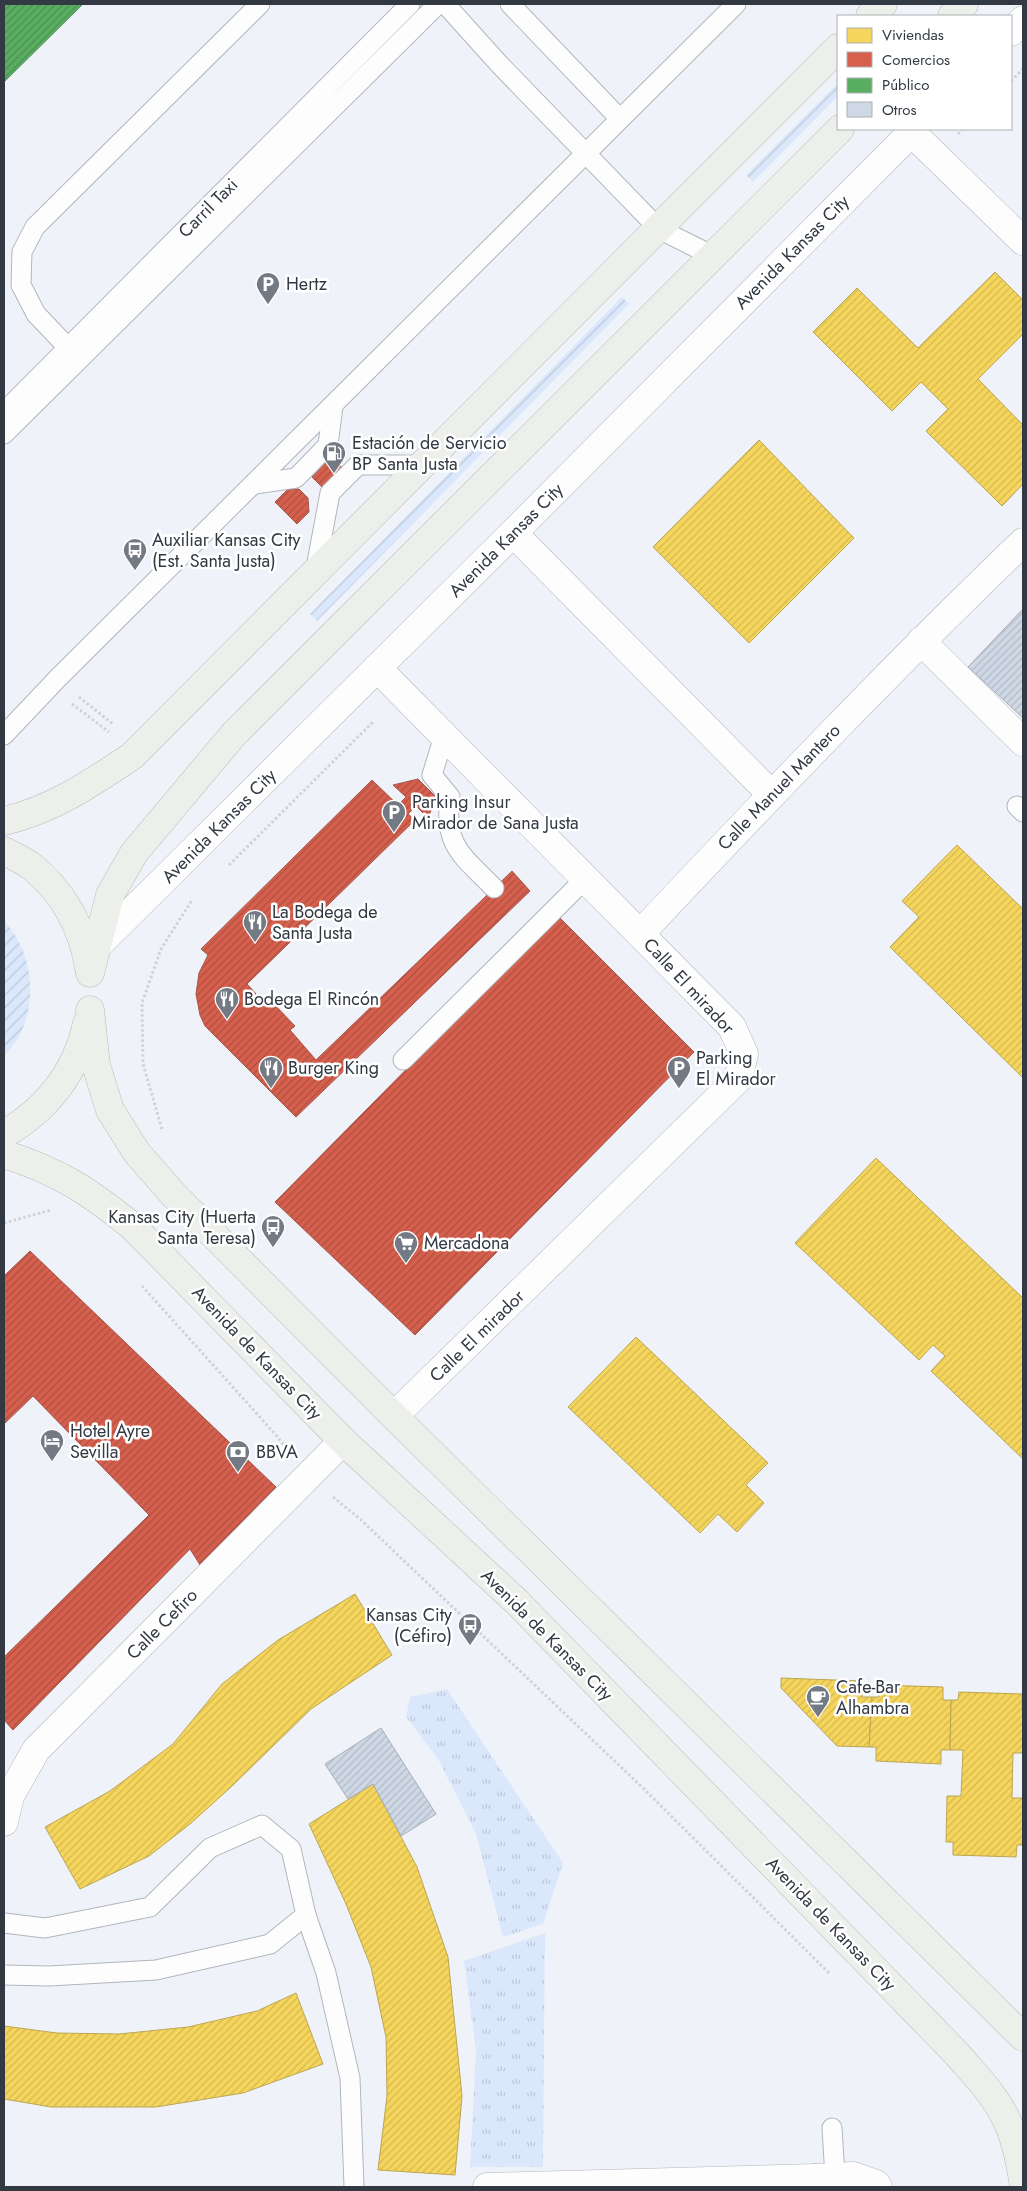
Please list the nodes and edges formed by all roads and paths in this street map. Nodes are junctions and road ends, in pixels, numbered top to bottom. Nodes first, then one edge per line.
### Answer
1 (260, 4) edge
2 (410, 4) edge
3 (438, 4) edge
4 (445, 4) edge
5 (510, 4) edge
6 (736, 4) edge
7 (883, 4) edge
8 (964, 4) edge
9 (871, 15) edge
10 (953, 15) edge
11 (1023, 20) edge
12 (1012, 31) edge
13 (837, 49) edge
14 (1023, 68) edge
15 (1012, 80) edge
16 (620, 119) junction
17 (839, 130) edge
18 (913, 130) edge
19 (586, 154) junction
20 (658, 229) junction
21 (1023, 241) edge
22 (713, 256) junction
23 (74, 354) junction
24 (4, 412) edge
25 (4, 434) edge
26 (422, 466) junction
27 (513, 533) junction
28 (1023, 542) edge
29 (315, 573) junction
30 (921, 641) junction
31 (377, 668) junction
32 (72, 692) dead end
33 (68, 701) dead end
34 (376, 718) dead end
35 (113, 724) dead end
36 (106, 729) dead end
37 (4, 735) edge
38 (444, 736) junction
39 (1023, 742) edge
40 (772, 794) junction
41 (4, 821) edge
42 (4, 851) edge
43 (222, 872) dead end
44 (585, 879) junction
45 (494, 888) dead end
46 (194, 898) dead end
47 (640, 934) junction
48 (92, 960) junction
49 (90, 1010) junction
50 (403, 1060) dead end
51 (163, 1131) dead end
52 (4, 1134) edge
53 (4, 1154) edge
54 (52, 1210) dead end
55 (4, 1223) edge
56 (139, 1283) dead end
57 (394, 1416) junction
58 (343, 1441) junction
59 (290, 1454) dead end
60 (334, 1497) dead end
61 (6, 1803) edge
62 (306, 1915) junction
63 (4, 1923) edge
64 (4, 1975) edge
65 (832, 1976) dead end
66 (1023, 2038) edge
67 (832, 2128) dead end
68 (1023, 2180) edge
69 (820, 2181) edge
70 (354, 2187) edge
71 (487, 2187) edge
72 (878, 2187) edge

1 - 23 lane
2 - 23 lane, Carril Taxi
3 - 23 lane
4 - 19 lane
5 - 16 lane
6 - 16 lane
7 - 9 main road
8 - 10 main road
11 - 12 street
13 - 20 main road
14 - 15 path
16 - 19 lane
17 - 22 main road
18 - 21 street
18 - 27 street, Avenida Kansas City
19 - 20 lane
19 - 37 lane
20 - 22 lane
20 - 26 main road
22 - 48 main road
23 - 24 lane, Carril Taxi
23 - 25 lane
26 - 29 main road
26 - 29 lane
27 - 31 street, Avenida Kansas City
27 - 40 street
28 - 30 street, Calle Manuel Mantero
29 - 41 main road
30 - 39 street
30 - 40 street, Calle Manuel Mantero
31 - 38 street, Calle El mirador
31 - 48 street, Avenida Kansas City
32 - 35 path
33 - 36 path
34 - 43 path
38 - 44 street, Calle El mirador
38 - 45 lane
40 - 47 street, Calle Manuel Mantero
42 - 48 main road
44 - 47 street, Calle El mirador
44 - 50 lane
46 - 51 path
47 - 57 street, Calle El mirador
48 - 49 main road
49 - 52 main road
49 - 57 main road
53 - 58 main road, Avenida de Kansas City
54 - 55 path
56 - 59 path
57 - 66 main road
58 - 61 street, Calle Cefiro
58 - 68 main road, Avenida de Kansas City
60 - 65 path
62 - 63 lane
62 - 64 lane
62 - 70 lane
67 - 69 lane
69 - 71 street
69 - 72 street

